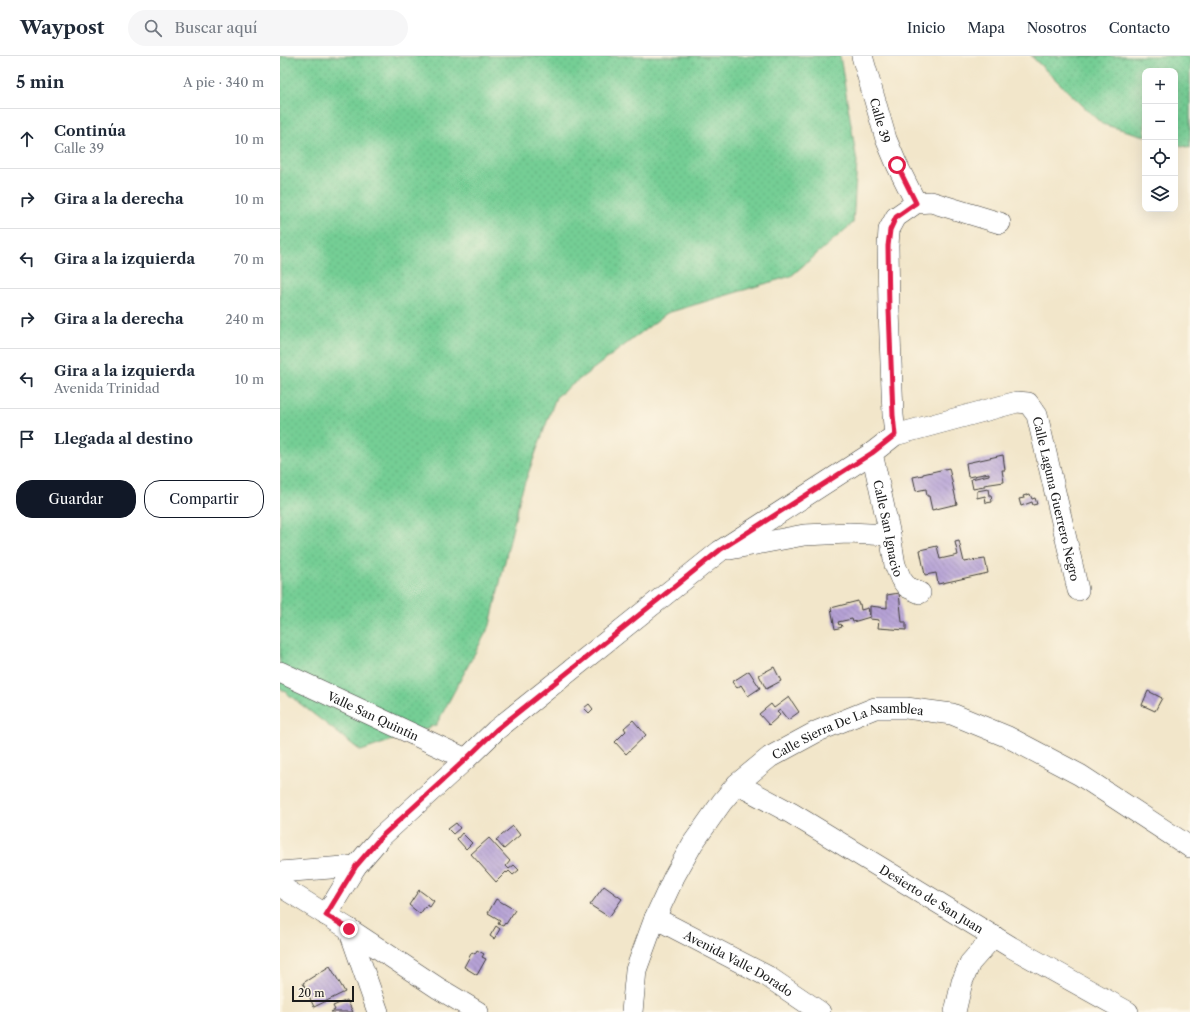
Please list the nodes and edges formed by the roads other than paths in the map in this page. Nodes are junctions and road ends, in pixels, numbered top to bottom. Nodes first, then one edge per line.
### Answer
1 (862, 56) edge
2 (916, 203) junction
3 (1000, 223) dead end
4 (895, 435) junction
5 (872, 453) junction
6 (890, 535) junction
7 (720, 550) junction
8 (1078, 590) dead end
9 (920, 593) dead end
10 (280, 672) edge
11 (466, 759) junction
12 (737, 784) junction
13 (1190, 847) edge
14 (356, 866) junction
15 (280, 872) edge
16 (280, 886) edge
17 (326, 915) junction
18 (655, 918) junction
19 (349, 929) junction
20 (994, 936) junction
21 (378, 1012) edge
22 (478, 1012) edge
23 (632, 1012) edge
24 (820, 1012) edge
25 (955, 1012) edge
26 (1128, 1012) edge

1 - 2 street, Calle 39
2 - 3 street
2 - 4 street
4 - 5 street
4 - 8 street, Calle Laguna Guerrero Negro
5 - 6 street, Calle San Ignacio
5 - 7 street
6 - 7 street
6 - 9 street, Calle San Ignacio
7 - 11 street
10 - 11 street, Valle San Quintin
11 - 14 street
12 - 13 street, Calle Sierra De La Asamblea
12 - 18 street, Calle Sierra De La Asamblea
12 - 20 street, Desierto de San Juan
14 - 15 street
14 - 17 street
16 - 17 street
17 - 19 street
18 - 23 street, Calle Sierra De La Asamblea
18 - 24 street, Avenida Valle Dorado
19 - 21 street
19 - 22 street
20 - 25 street
20 - 26 street, Desierto de San Juan

